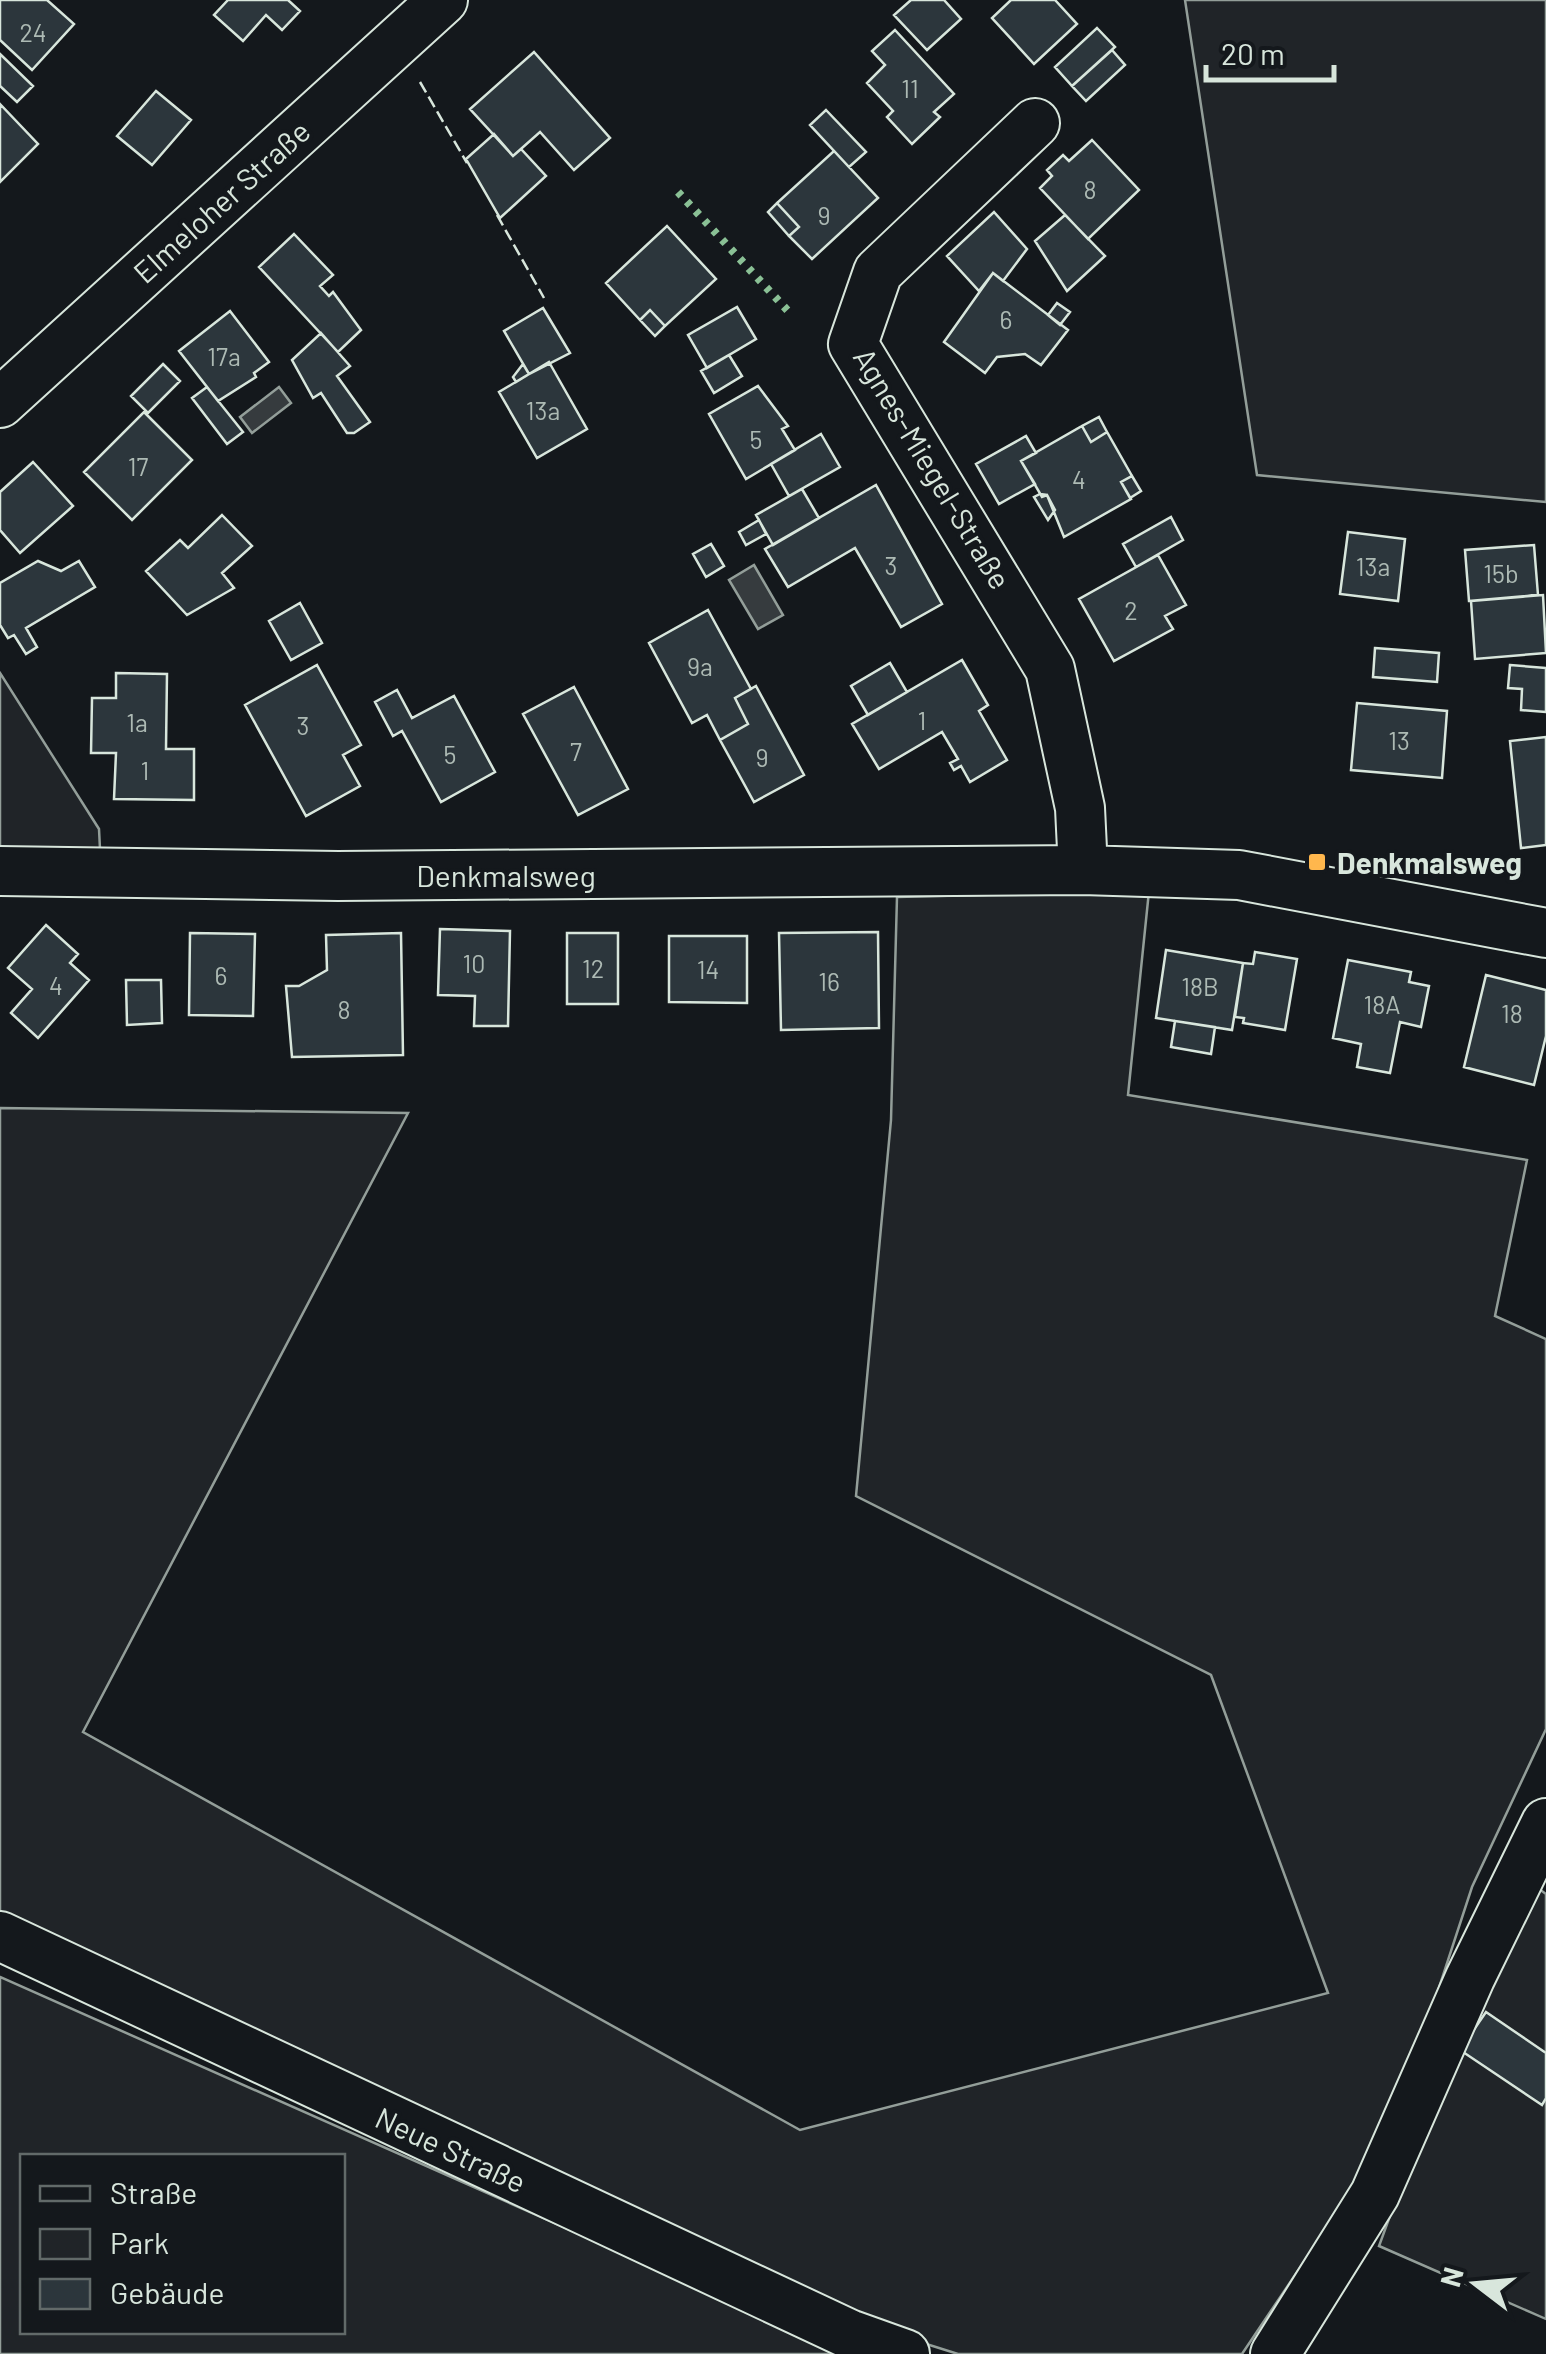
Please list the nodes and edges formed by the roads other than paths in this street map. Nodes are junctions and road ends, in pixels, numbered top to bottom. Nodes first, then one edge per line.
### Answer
1 (443, 0) edge
2 (1036, 124) dead end
3 (0, 403) edge
4 (1083, 870) junction
5 (0, 871) edge
6 (1546, 933) edge
7 (1546, 1823) edge
8 (0, 1936) edge
9 (906, 2354) edge
10 (1275, 2354) edge

1 - 3 street, Elmeloher Straße
2 - 4 street, Agnes-Miegel-Straße
4 - 5 street, Denkmalsweg
4 - 6 street, Denkmalsweg
7 - 10 street
8 - 9 street, Neue Straße

